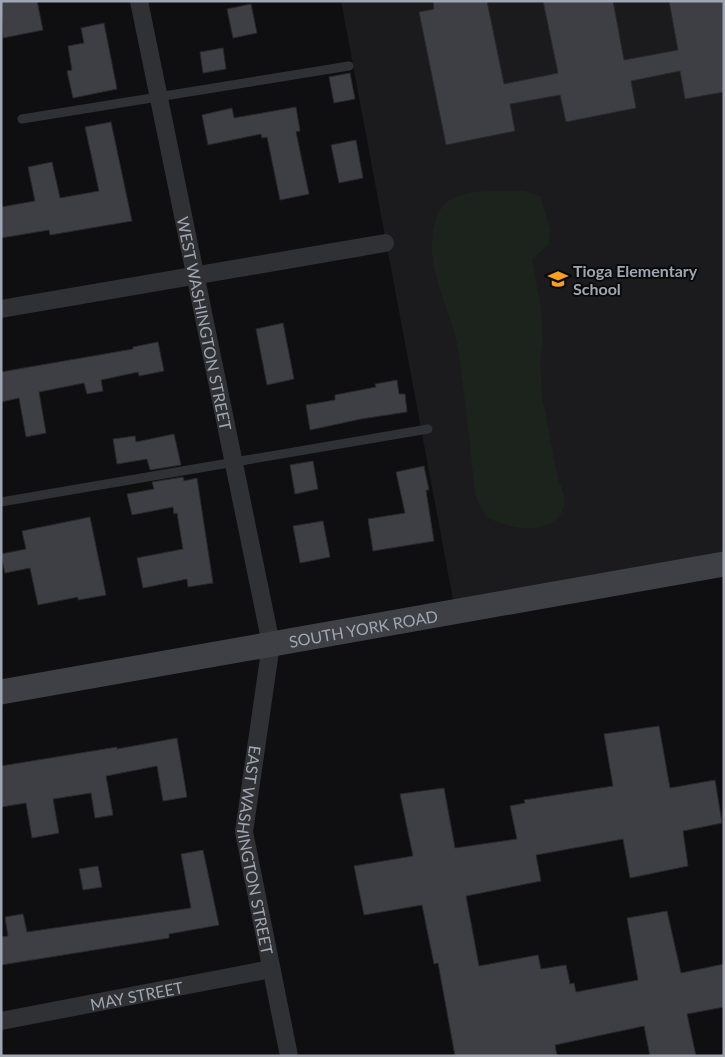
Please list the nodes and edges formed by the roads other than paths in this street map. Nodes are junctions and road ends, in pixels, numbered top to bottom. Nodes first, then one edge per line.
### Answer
1 (139, 1) edge
2 (349, 66) dead end
3 (158, 97) junction
4 (22, 119) dead end
5 (384, 243) dead end
6 (195, 275) junction
7 (1, 309) edge
8 (428, 429) dead end
9 (234, 464) junction
10 (1, 502) edge
11 (724, 564) edge
12 (272, 644) junction
13 (1, 692) edge
14 (271, 969) junction
15 (1, 1022) edge
16 (289, 1056) edge

1 - 3 street, WEST WASHINGTON STREET
2 - 3 lane
3 - 4 lane
3 - 6 street, WEST WASHINGTON STREET
5 - 6 street
6 - 7 street
6 - 9 street, WEST WASHINGTON STREET
8 - 9 lane
9 - 10 lane
9 - 12 street, WEST WASHINGTON STREET
11 - 12 main road, SOUTH YORK ROAD
12 - 13 main road, SOUTH YORK ROAD
12 - 14 street, EAST WASHINGTON STREET
14 - 15 street, MAY STREET
14 - 16 street, EAST WASHINGTON STREET

